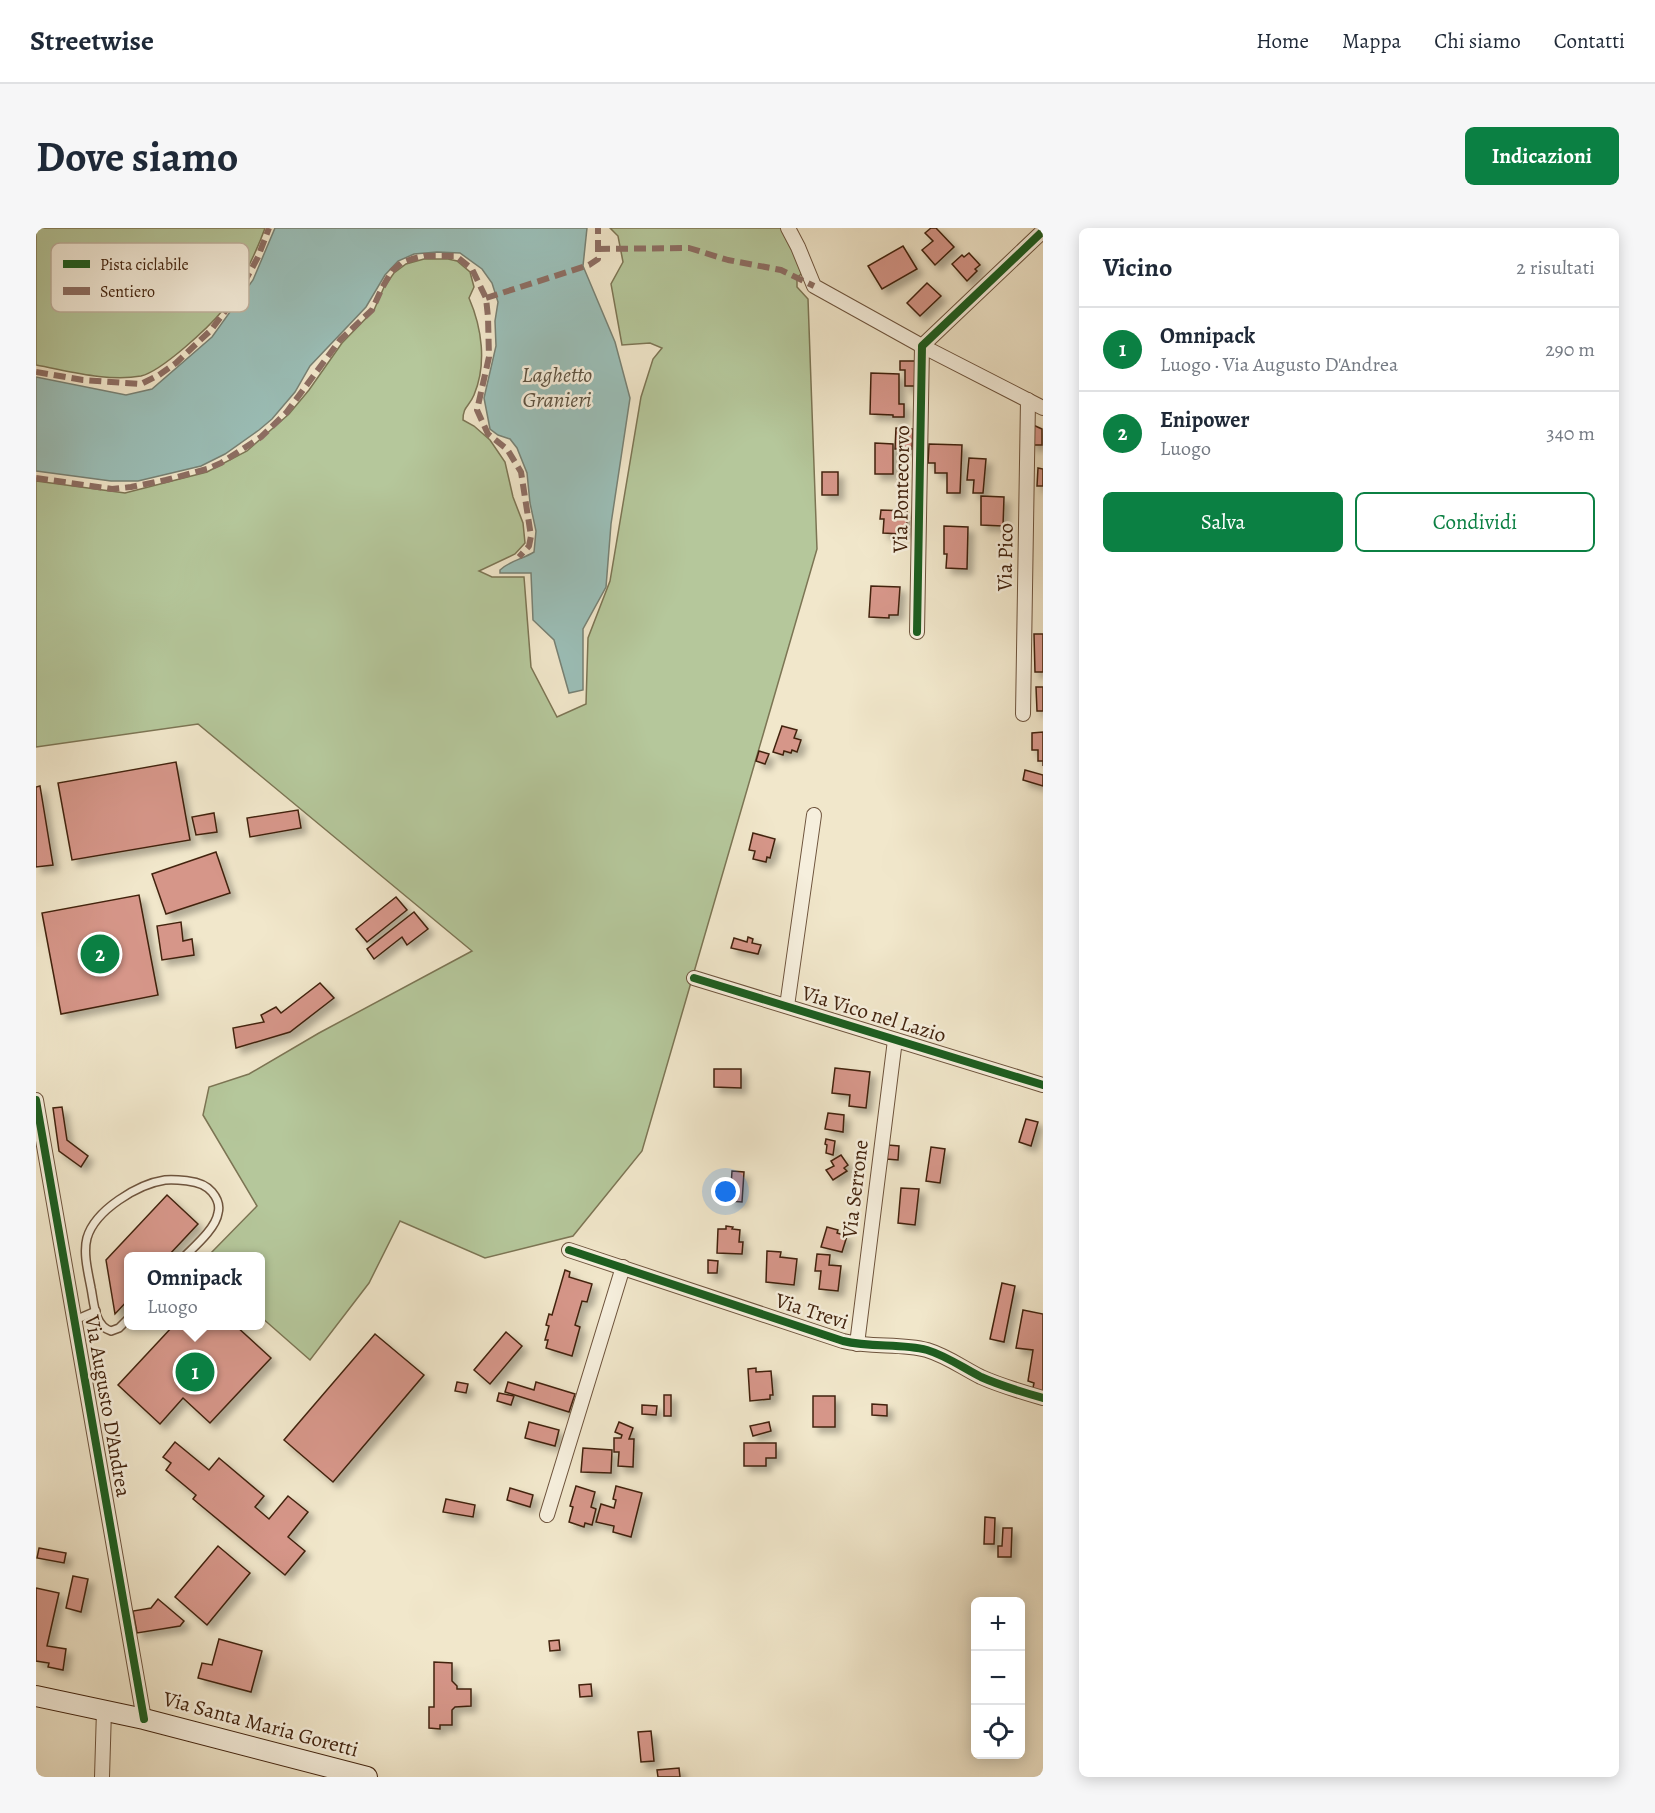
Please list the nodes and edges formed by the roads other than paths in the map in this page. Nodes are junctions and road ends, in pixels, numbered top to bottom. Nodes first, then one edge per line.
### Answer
1 (793, 230) edge
2 (1043, 231) edge
3 (922, 346) junction
4 (1028, 400) junction
5 (1043, 408) edge
6 (917, 632) dead end
7 (1023, 714) dead end
8 (814, 815) dead end
9 (694, 978) dead end
10 (787, 1006) junction
11 (895, 1040) junction
12 (1043, 1085) edge
13 (36, 1100) edge
14 (569, 1250) dead end
15 (189, 1252) edge
16 (623, 1267) junction
17 (96, 1311) junction
18 (75, 1320) junction
19 (124, 1323) edge
20 (858, 1344) junction
21 (1043, 1398) edge
22 (547, 1515) dead end
23 (36, 1696) edge
24 (104, 1710) junction
25 (144, 1719) junction
26 (102, 1777) edge
27 (367, 1777) edge

1 - 3 street
2 - 3 street
3 - 4 street
3 - 6 street, Via Pontecorvo
4 - 5 street
4 - 7 street, Via Pico
8 - 10 street
9 - 10 street, Via Vico nel Lazio
10 - 11 street, Via Vico nel Lazio
11 - 12 street, Via Vico nel Lazio
11 - 20 street, Via Serrone
13 - 18 street, Via Augusto D'Andrea
14 - 16 street, Via Trevi
15 - 17 lane
16 - 20 street, Via Trevi
16 - 22 street
17 - 18 lane
17 - 19 lane
18 - 25 street, Via Augusto D'Andrea
20 - 21 street, Via Trevi
23 - 24 main road, Via Santa Maria Goretti
24 - 25 main road, Via Santa Maria Goretti
24 - 26 street
25 - 27 main road, Via Santa Maria Goretti

